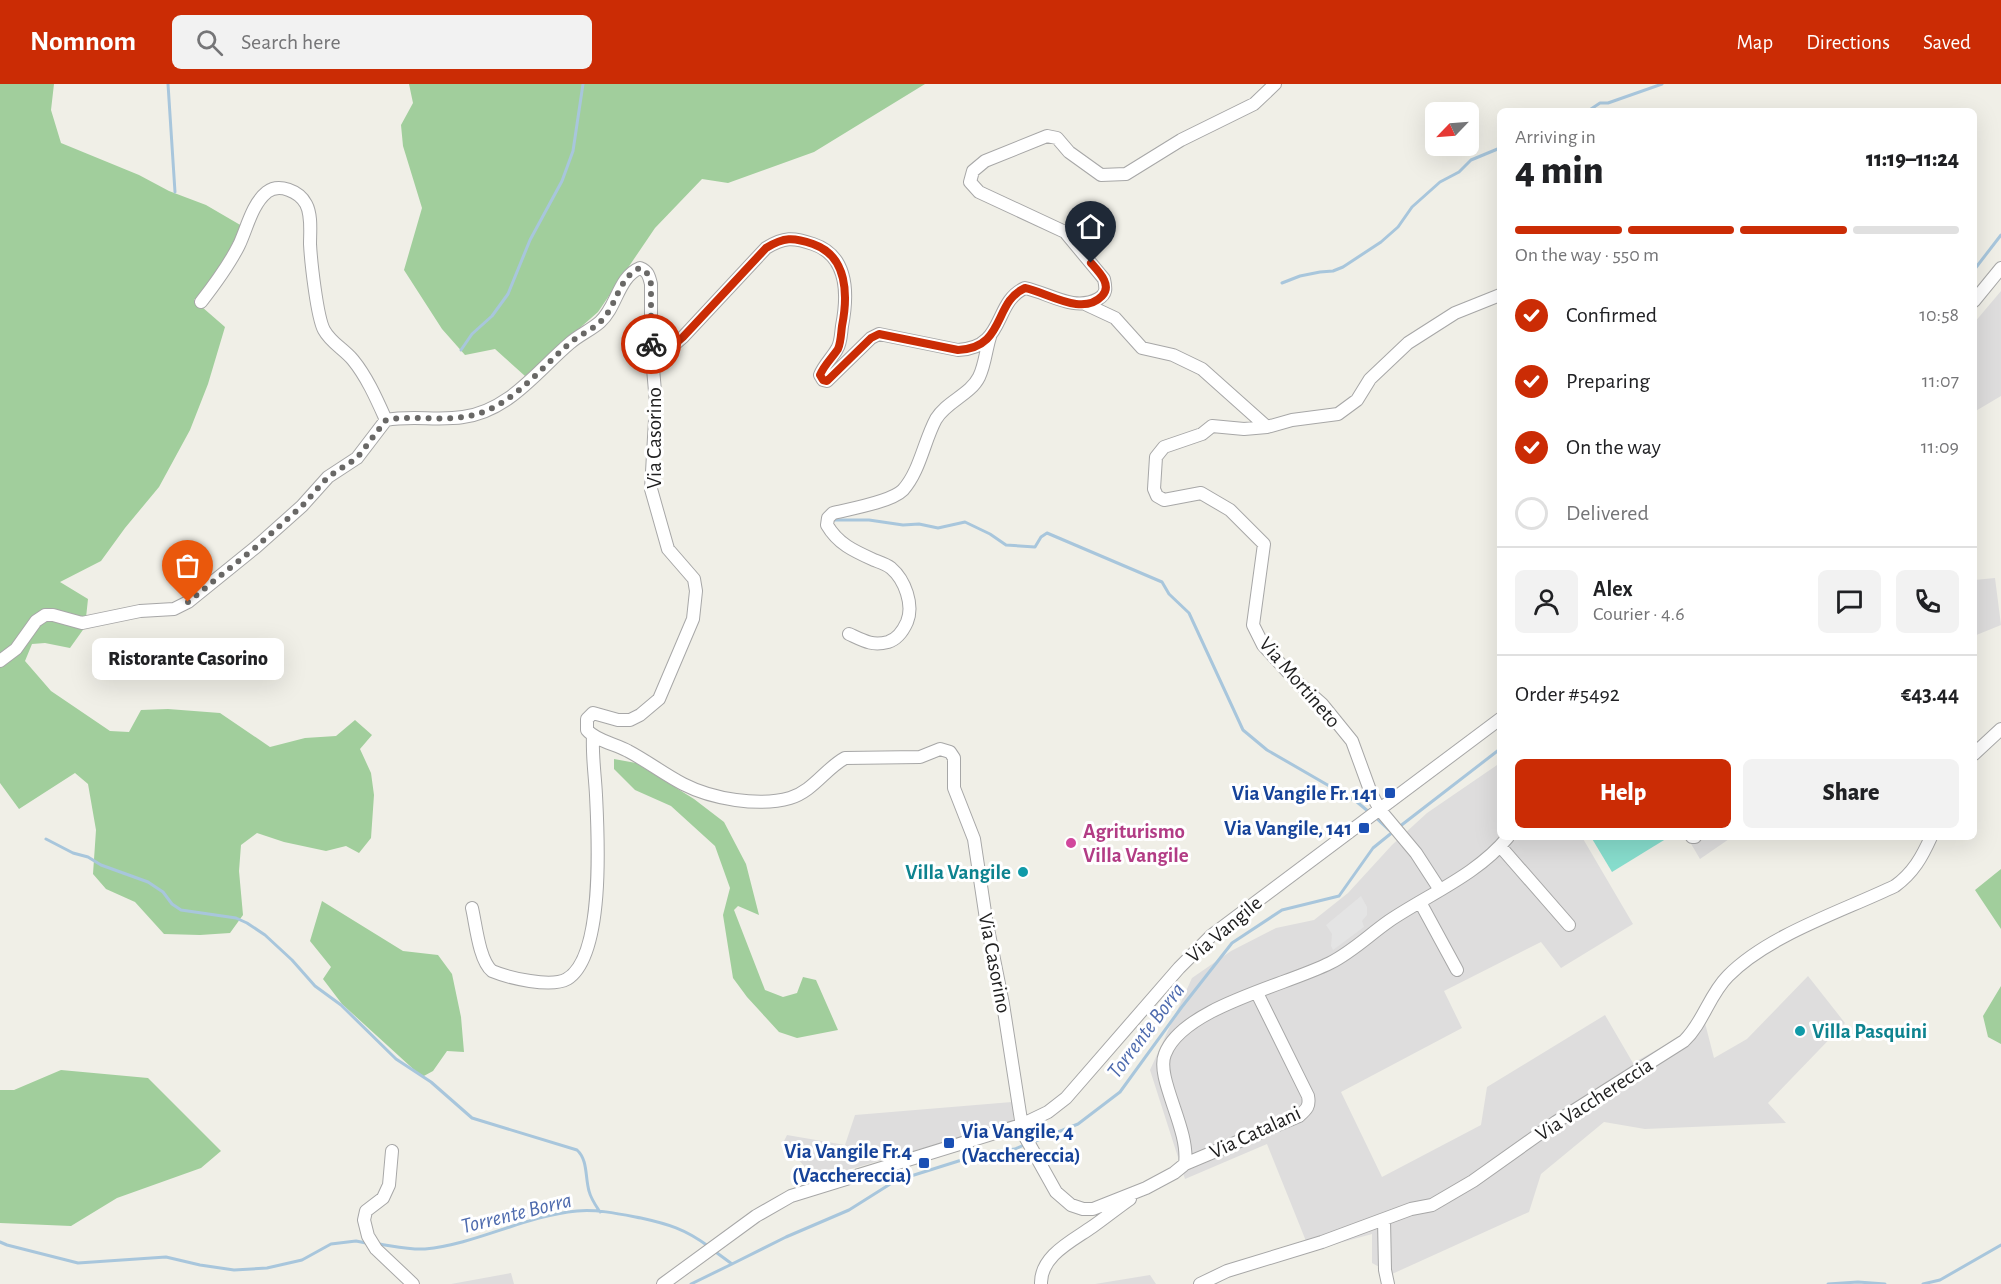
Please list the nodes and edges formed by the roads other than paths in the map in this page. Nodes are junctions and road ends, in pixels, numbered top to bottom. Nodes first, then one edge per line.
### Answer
1 (1275, 84) edge
2 (2001, 268) edge
3 (1497, 296) edge
4 (1977, 297) edge
5 (201, 302) dead end
6 (1085, 304) junction
7 (991, 335) junction
8 (653, 363) junction
9 (386, 420) junction
10 (1267, 427) junction
11 (849, 634) dead end
12 (0, 661) edge
13 (1497, 721) edge
14 (2001, 729) edge
15 (593, 736) junction
16 (1977, 751) edge
17 (1380, 810) junction
18 (1930, 840) edge
19 (1504, 842) edge
20 (1440, 890) junction
21 (1420, 902) junction
22 (472, 908) dead end
23 (1569, 925) dead end
24 (1457, 970) dead end
25 (1257, 993) junction
26 (1022, 1129) junction
27 (392, 1151) dead end
28 (1185, 1164) junction
29 (1146, 1188) junction
30 (1384, 1220) junction
31 (413, 1284) edge
32 (663, 1284) edge
33 (1041, 1284) edge
34 (1200, 1284) edge
35 (1388, 1284) edge

1 - 6 street
2 - 4 street
3 - 10 street, Via Mortineto
5 - 9 street
6 - 7 street
6 - 10 street
7 - 8 street
7 - 11 street
8 - 9 street, Via Casorino
8 - 15 street, Via Casorino
9 - 12 street
10 - 17 street, Via Mortineto
13 - 17 street, Via Vangile
14 - 16 street
15 - 22 street
15 - 26 street, Via Casorino
17 - 20 street, Via Mortineto
17 - 26 street, Via Vangile
18 - 30 street, Via Vacchereccia
19 - 20 street
19 - 23 street
20 - 21 street
21 - 24 street
21 - 25 street
25 - 28 street
25 - 28 street, Via Catalani
26 - 29 street
26 - 32 street, Via Vangile
27 - 31 street
28 - 29 street
29 - 33 street
30 - 34 street, Via Vacchereccia
30 - 35 street

